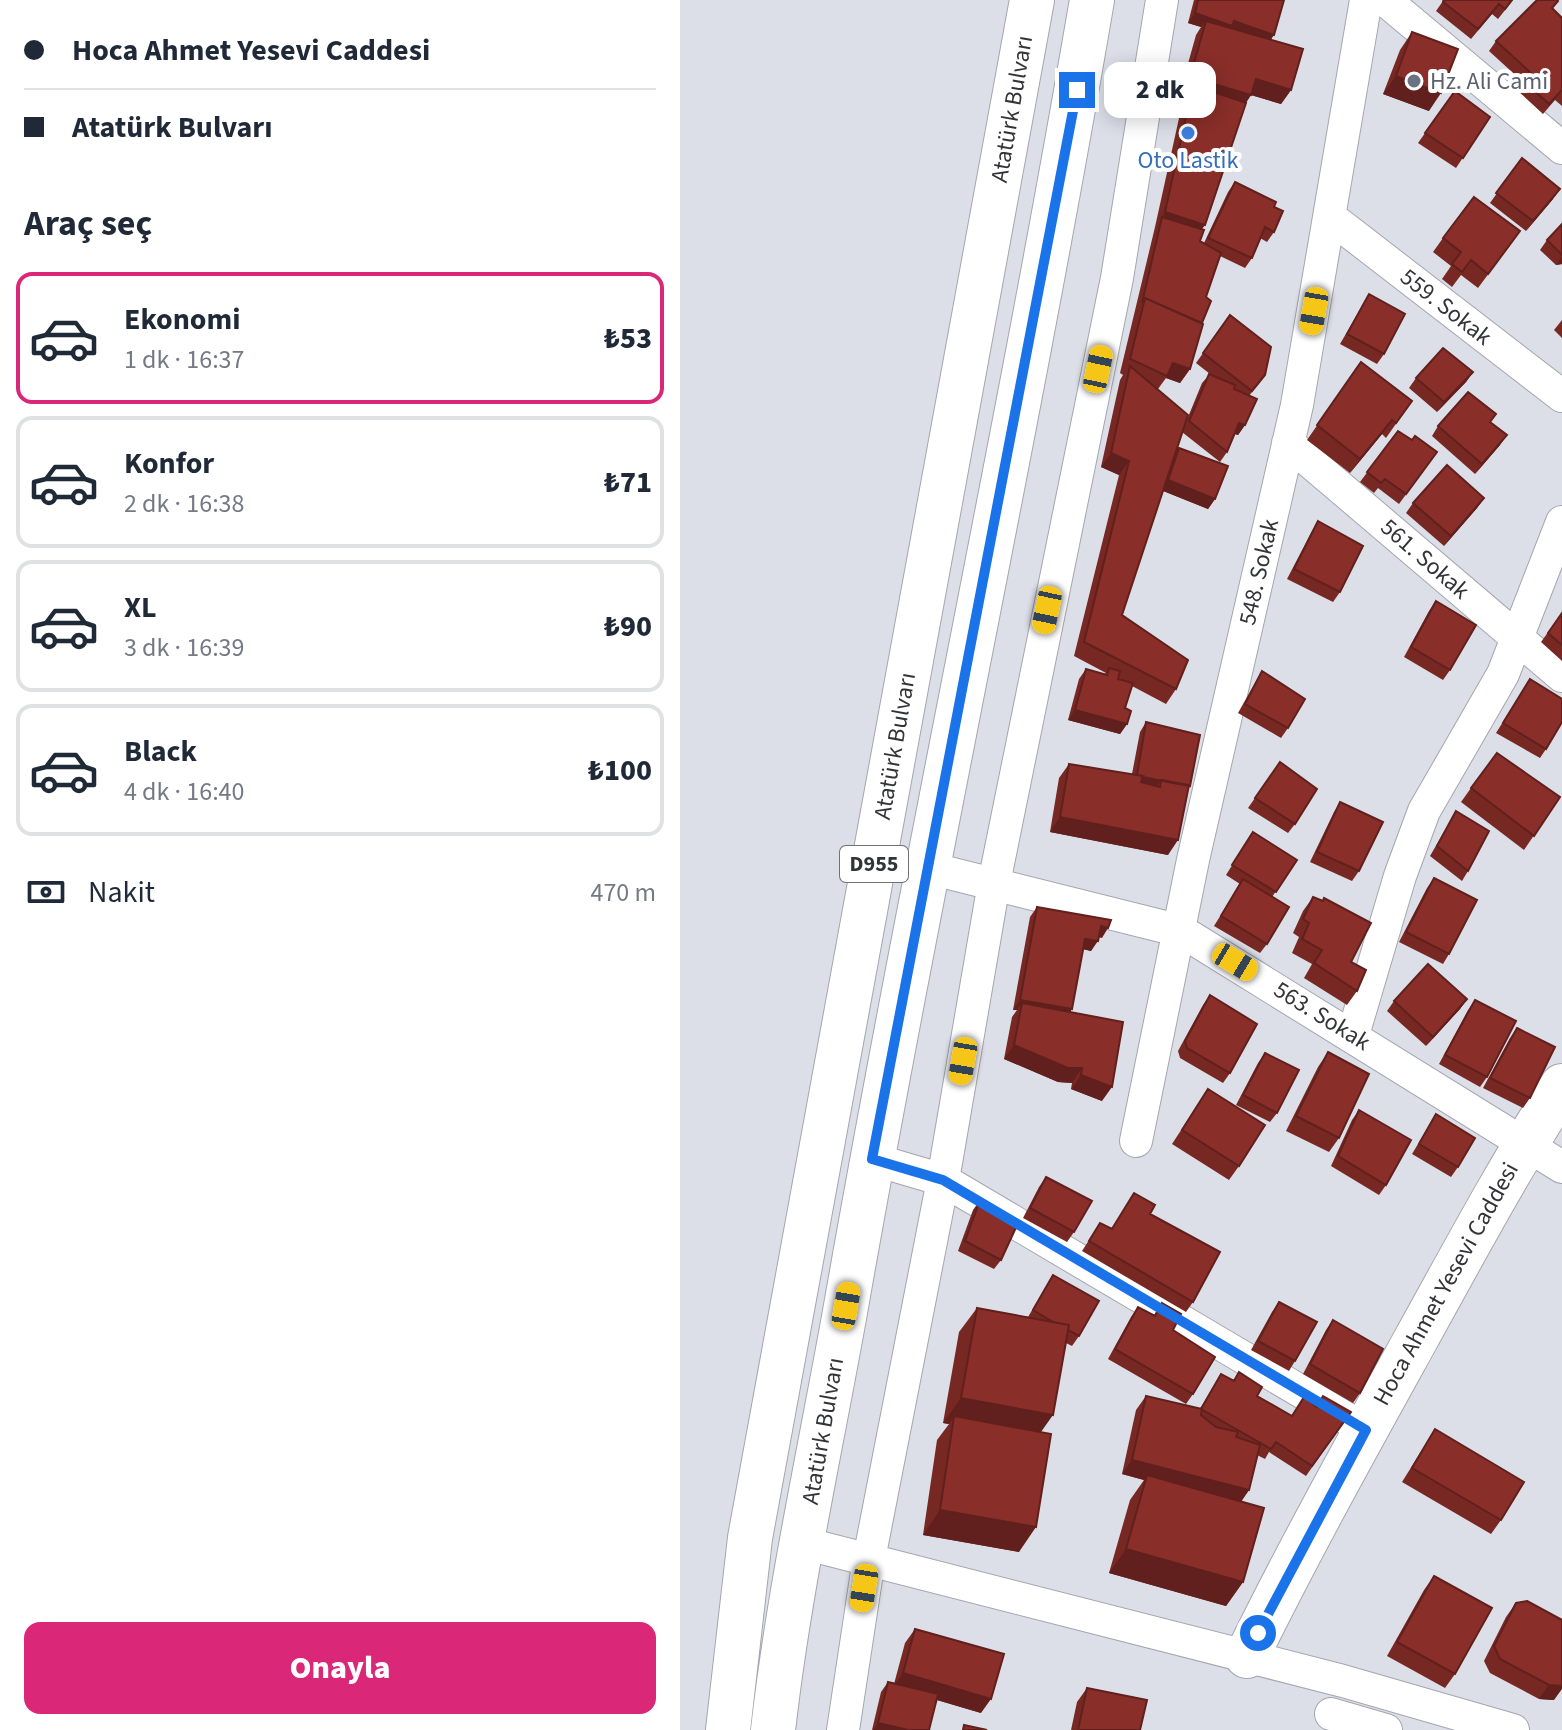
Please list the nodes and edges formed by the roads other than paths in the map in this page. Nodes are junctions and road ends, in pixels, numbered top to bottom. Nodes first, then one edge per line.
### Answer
1 (1032, 0) edge
2 (1092, 0) edge
3 (1162, 0) edge
4 (1366, 0) edge
5 (1385, 0) edge
6 (1562, 148) edge
7 (1330, 217) junction
8 (1562, 396) edge
9 (1288, 443) junction
10 (1562, 522) edge
11 (1519, 640) junction
12 (1562, 676) edge
13 (925, 867) junction
14 (994, 883) junction
15 (1181, 931) junction
16 (1353, 1035) junction
17 (1562, 1086) edge
18 (1136, 1141) dead end
19 (1524, 1144) junction
20 (872, 1159) junction
21 (1562, 1167) edge
22 (943, 1180) junction
23 (1366, 1430) junction
24 (803, 1543) junction
25 (869, 1559) junction
26 (1247, 1656) junction
27 (1343, 1681) junction
28 (1329, 1722) edge
29 (728, 1730) edge
30 (773, 1730) edge
31 (843, 1730) edge
32 (1386, 1730) edge
33 (1513, 1730) edge

1 - 29 main road, Atatürk Bulvarı / D955
2 - 13 main road, Atatürk Bulvarı / D955
3 - 14 street
4 - 7 street, 548. Sokak
5 - 6 street
7 - 8 street, 559. Sokak
7 - 9 street, 548. Sokak
9 - 11 street, 561. Sokak
9 - 15 street, 548. Sokak
10 - 11 street
11 - 12 street, 561. Sokak
11 - 16 street
13 - 14 street, 563. Sokak
13 - 20 main road, Atatürk Bulvarı / D955
14 - 15 street, 563. Sokak
14 - 22 street
15 - 16 street, 563. Sokak
15 - 18 street, 548. Sokak
16 - 19 street, 563. Sokak
17 - 19 main road, Hoca Ahmet Yesevi Caddesi
19 - 21 street, 563. Sokak
19 - 23 main road, Hoca Ahmet Yesevi Caddesi
20 - 22 street
20 - 24 main road, Atatürk Bulvarı / D955
22 - 23 street
22 - 25 street
23 - 26 main road, Hoca Ahmet Yesevi Caddesi
24 - 25 street
24 - 30 main road, Atatürk Bulvarı / D955
25 - 26 street
25 - 31 street
26 - 27 street
27 - 28 street
27 - 33 street
28 - 32 street

